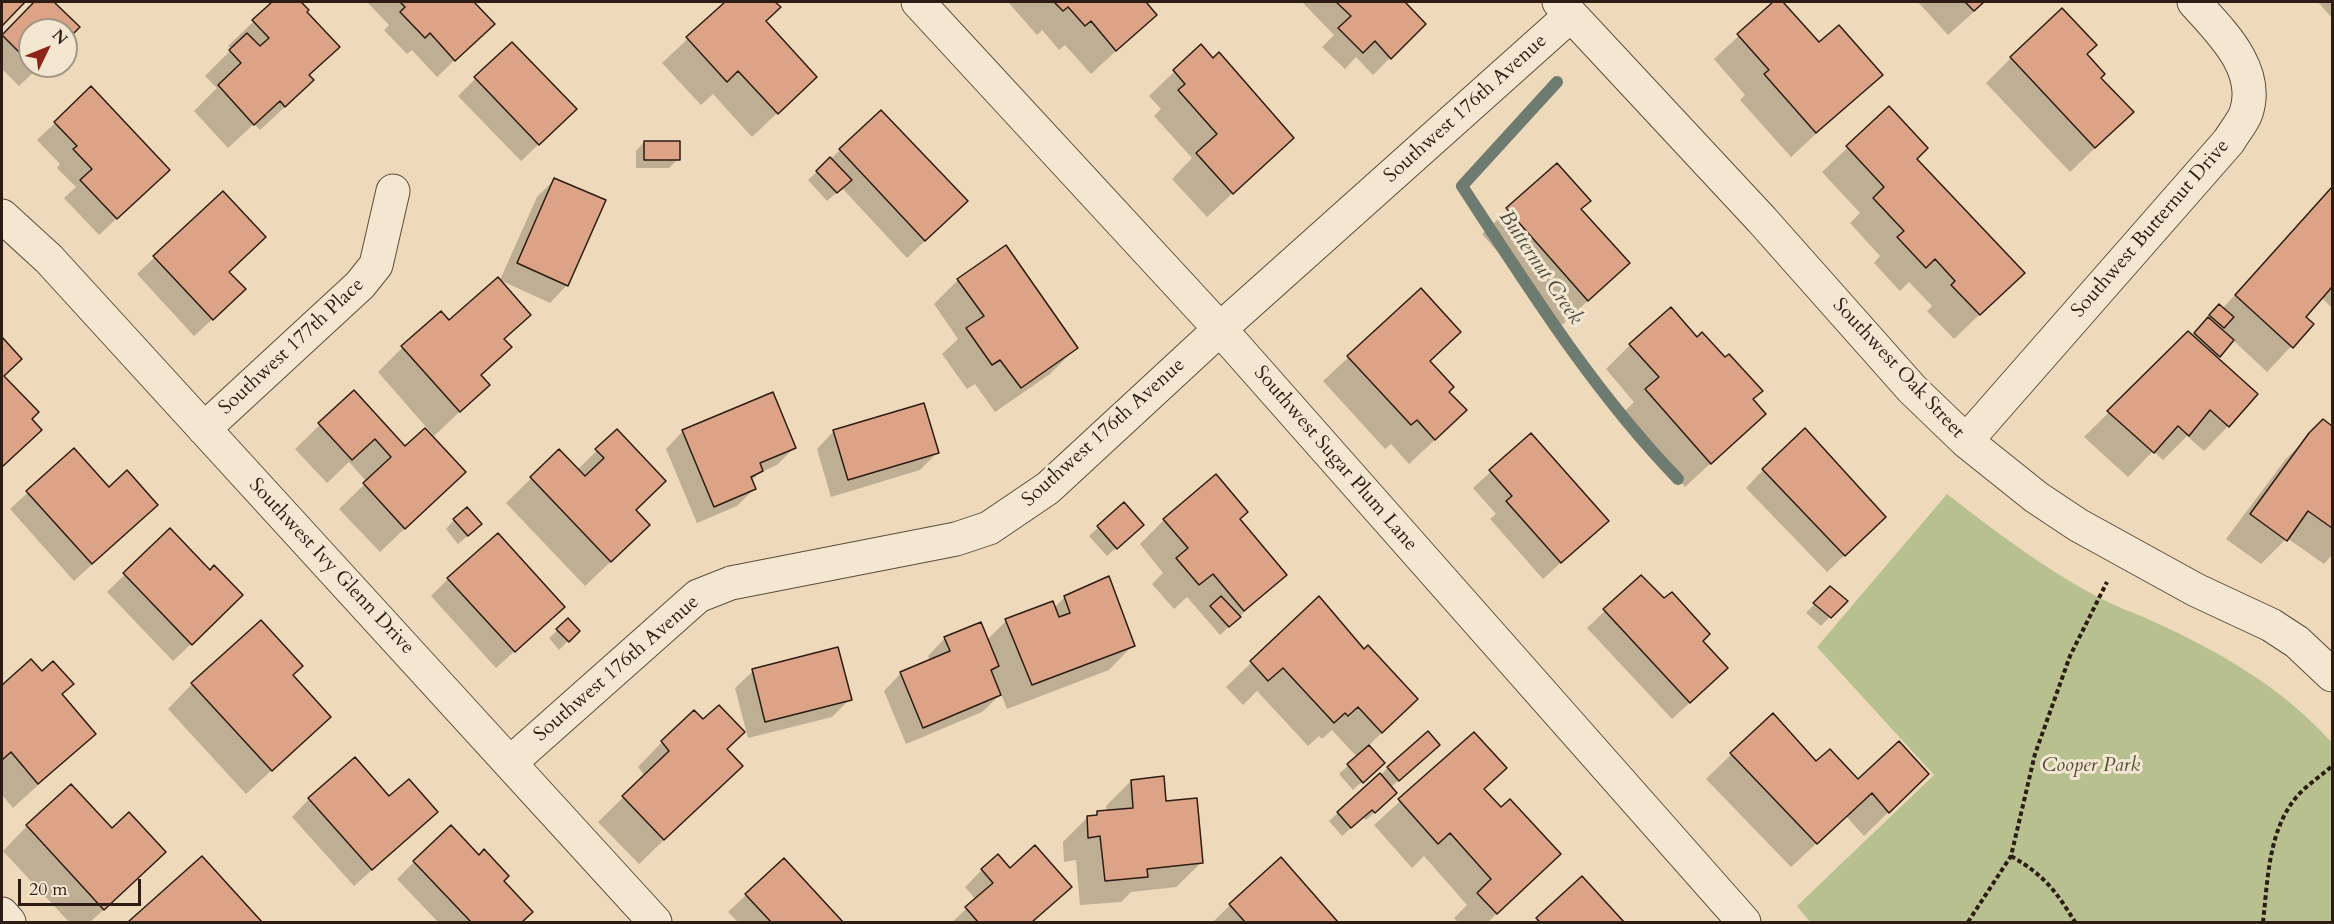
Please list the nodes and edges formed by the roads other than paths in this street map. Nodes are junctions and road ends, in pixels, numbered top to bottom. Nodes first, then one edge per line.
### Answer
1 (918, 2) edge
2 (2194, 2) edge
3 (1565, 8) edge
4 (393, 191) dead end
5 (2, 216) edge
6 (1220, 329) junction
7 (204, 429) junction
8 (1966, 441) junction
9 (2332, 675) edge
10 (511, 762) junction
11 (2, 914) edge
12 (9, 922) edge
13 (655, 922) edge
14 (1744, 922) edge

1 - 6 street, Southwest Sugar Plum Lane
2 - 8 street, Southwest Butternut Drive
3 - 6 street, Southwest 176th Avenue
3 - 8 street, Southwest Oak Street
4 - 7 street, Southwest 177th Place
5 - 7 street, Southwest Ivy Glenn Drive
6 - 10 street, Southwest 176th Avenue
6 - 14 street, Southwest Sugar Plum Lane
7 - 10 street, Southwest Ivy Glenn Drive
8 - 9 street, Southwest Oak Street
10 - 13 street, Southwest Ivy Glenn Drive
11 - 12 street

